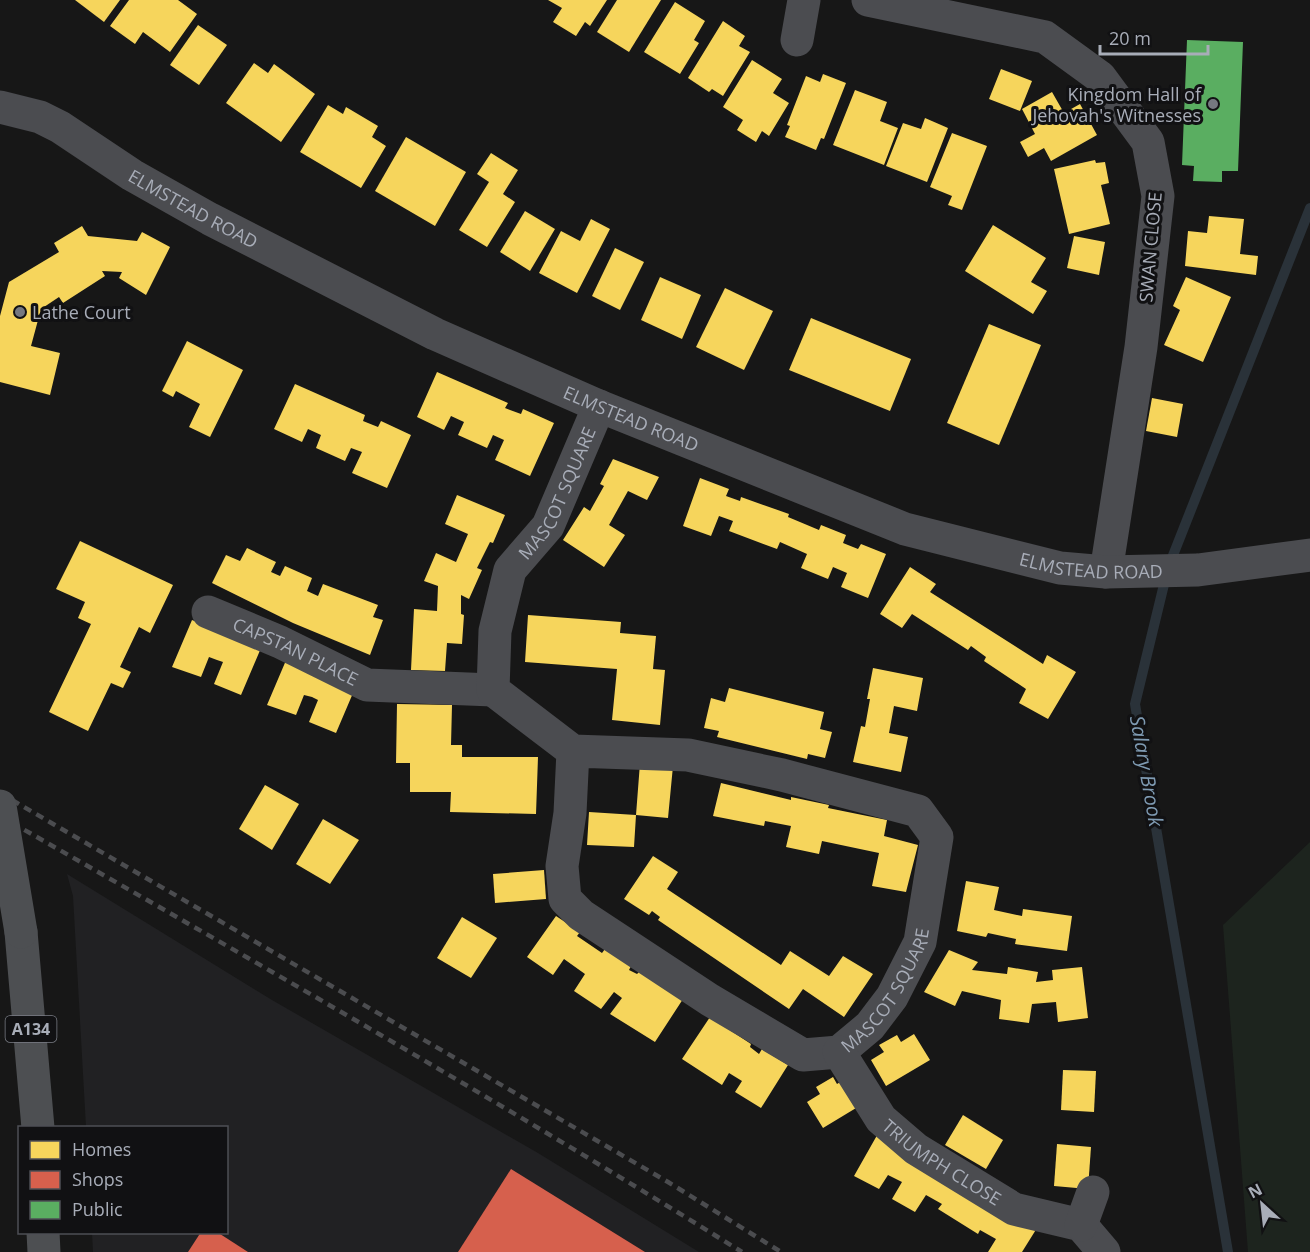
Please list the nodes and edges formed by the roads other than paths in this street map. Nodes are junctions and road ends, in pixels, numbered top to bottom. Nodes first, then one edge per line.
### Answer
1 (804, 0) edge
2 (868, 0) edge
3 (797, 40) dead end
4 (0, 107) edge
5 (599, 406) junction
6 (1310, 555) edge
7 (1106, 572) junction
8 (208, 612) dead end
9 (493, 690) junction
10 (573, 751) junction
11 (0, 806) edge
12 (839, 1052) junction
13 (38, 1126) edge
14 (1093, 1192) dead end
15 (1081, 1225) junction
16 (44, 1234) edge
17 (44, 1252) edge
18 (1104, 1252) edge

1 - 3 street
2 - 7 street, SWAN CLOSE
4 - 5 street, ELMSTEAD ROAD
5 - 7 street, ELMSTEAD ROAD
5 - 9 street, MASCOT SQUARE
6 - 7 street, ELMSTEAD ROAD
8 - 9 street, CAPSTAN PLACE
9 - 10 street
10 - 12 street, MASCOT SQUARE
10 - 12 street, MASCOT SQUARE
11 - 13 main road, A134, bridge
12 - 15 street, TRIUMPH CLOSE
14 - 15 street
15 - 18 street
16 - 17 main road

